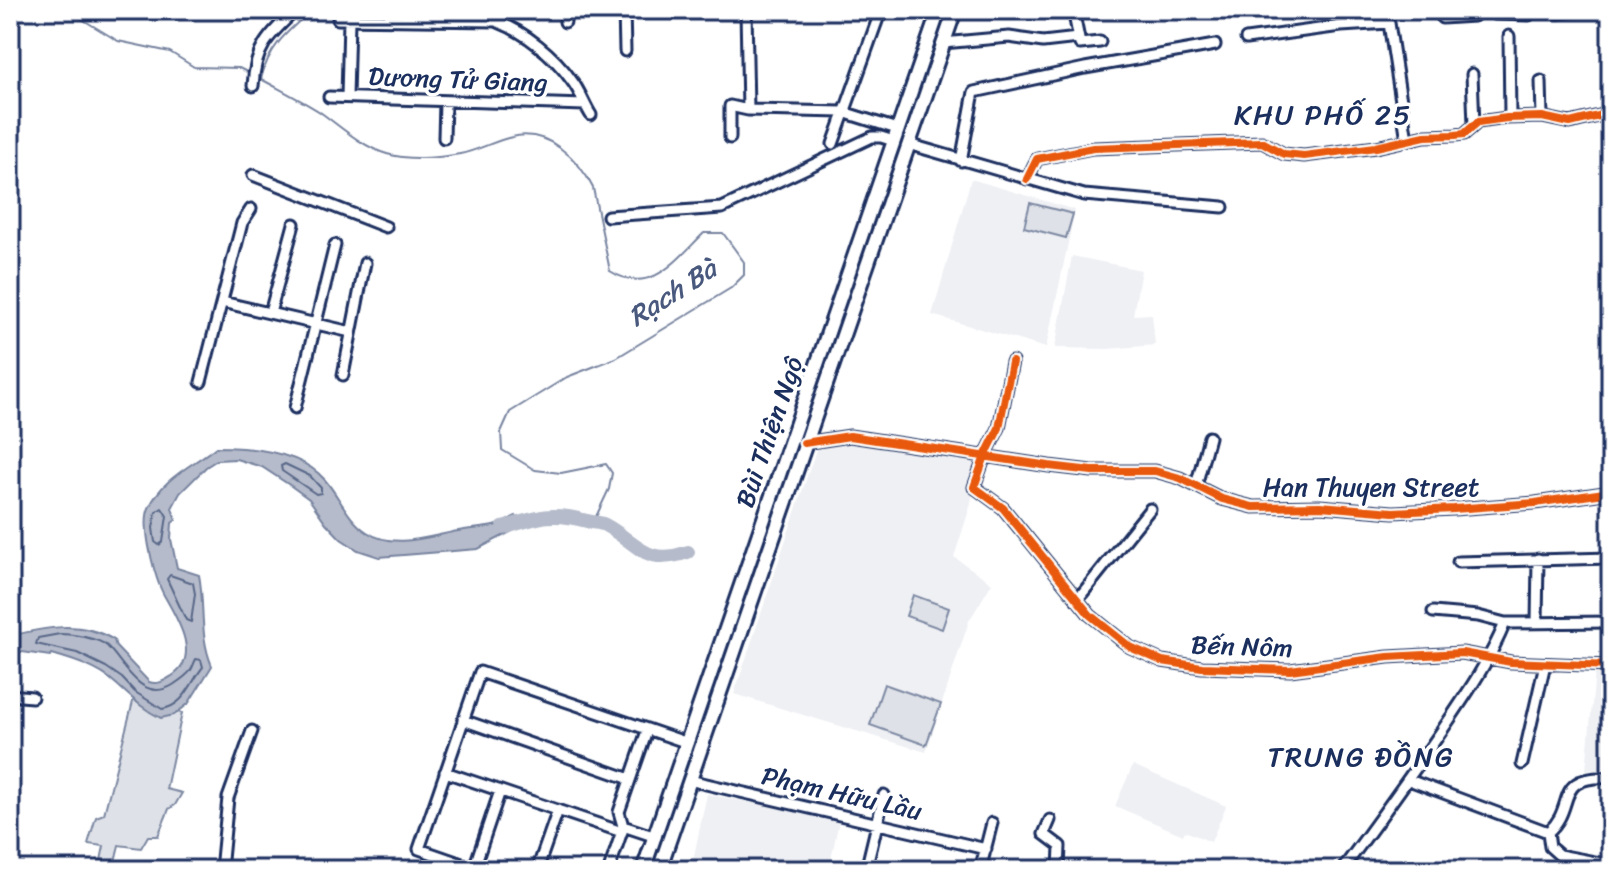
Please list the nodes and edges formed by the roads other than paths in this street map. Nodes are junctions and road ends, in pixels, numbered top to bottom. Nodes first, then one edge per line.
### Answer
1 (296, 10) edge
2 (564, 10) edge
3 (624, 10) edge
4 (746, 10) edge
5 (881, 10) edge
6 (939, 10) edge
7 (955, 10) edge
8 (1073, 10) edge
9 (1585, 10) edge
10 (1558, 13) dead end
11 (1495, 14) dead end
12 (443, 15) edge
13 (496, 15) edge
14 (1529, 15) dead end
15 (1474, 16) dead end
16 (1442, 18) dead end
17 (565, 22) dead end
18 (1509, 36) dead end
19 (1078, 38) junction
20 (1246, 39) dead end
21 (1100, 42) dead end
22 (943, 43) junction
23 (1215, 45) dead end
24 (625, 51) dead end
25 (1472, 74) dead end
26 (1541, 81) dead end
27 (253, 86) dead end
28 (329, 97) dead end
29 (347, 97) junction
30 (445, 102) junction
31 (585, 105) junction
32 (748, 110) junction
33 (843, 112) junction
34 (1611, 113) edge
35 (591, 115) dead end
36 (1510, 117) junction
37 (1542, 117) junction
38 (1474, 125) junction
39 (895, 135) junction
40 (444, 138) dead end
41 (730, 138) dead end
42 (910, 139) junction
43 (1407, 140) junction
44 (833, 144) dead end
45 (961, 161) junction
46 (253, 175) dead end
47 (1027, 179) junction
48 (1223, 207) dead end
49 (251, 209) dead end
50 (608, 216) dead end
51 (294, 224) dead end
52 (386, 227) dead end
53 (335, 245) dead end
54 (365, 263) dead end
55 (222, 302) junction
56 (270, 313) junction
57 (314, 324) junction
58 (351, 332) junction
59 (1012, 362) dead end
60 (343, 375) dead end
61 (201, 382) dead end
62 (803, 402) junction
63 (817, 407) junction
64 (295, 408) dead end
65 (1209, 437) dead end
66 (804, 443) junction
67 (985, 456) junction
68 (1196, 486) junction
69 (1611, 492) edge
70 (1150, 509) dead end
71 (1611, 558) edge
72 (1538, 559) junction
73 (1458, 562) dead end
74 (736, 598) junction
75 (1077, 600) junction
76 (752, 603) junction
77 (1433, 612) dead end
78 (1611, 622) edge
79 (1505, 623) junction
80 (1537, 623) junction
81 (1491, 657) junction
82 (1545, 664) junction
83 (1611, 666) edge
84 (10, 695) edge
85 (32, 697) dead end
86 (463, 720) junction
87 (252, 731) dead end
88 (647, 731) junction
89 (688, 743) junction
90 (1522, 764) dead end
91 (445, 772) junction
92 (1611, 778) edge
93 (630, 779) junction
94 (689, 780) junction
95 (1409, 780) junction
96 (500, 791) junction
97 (884, 795) dead end
98 (558, 810) junction
99 (1050, 820) dead end
100 (877, 823) junction
101 (992, 823) dead end
102 (622, 829) junction
103 (1548, 832) junction
104 (656, 837) junction
105 (669, 842) junction
106 (986, 849) junction
107 (1611, 865) edge
108 (221, 870) edge
109 (537, 870) edge
110 (609, 870) edge
111 (643, 870) edge
112 (659, 870) edge
113 (866, 870) edge
114 (980, 870) edge
115 (1059, 870) edge
116 (1342, 870) edge

1 - 27 street
2 - 17 street
3 - 24 street
4 - 32 street
5 - 33 street
6 - 39 main road, Bùi Thiện Ngộ
7 - 22 main road, Bùi Thiện Ngộ
8 - 19 street
9 - 10 street
11 - 14 street
12 - 13 street
12 - 29 street
13 - 31 street
15 - 16 street
18 - 36 street
19 - 21 street
19 - 22 street
20 - 43 street
22 - 42 main road, Bùi Thiện Ngộ
23 - 45 street
25 - 38 street
26 - 37 street
28 - 29 street, Dương Tử Giang
29 - 30 street, Dương Tử Giang
30 - 31 street, Dương Tử Giang
30 - 40 street
31 - 35 street
32 - 33 street
32 - 41 street
33 - 39 street
33 - 44 street
34 - 37 street
36 - 37 street
36 - 38 street
38 - 43 street
39 - 42 main road
39 - 50 street
39 - 62 main road, Bùi Thiện Ngộ
42 - 45 street
42 - 63 main road, Bùi Thiện Ngộ
43 - 47 street
45 - 47 street
46 - 52 street
47 - 48 street
49 - 55 street
51 - 56 street
53 - 57 street
54 - 58 street
55 - 56 street
55 - 61 street
56 - 57 street
57 - 58 street
57 - 64 street
58 - 60 street
59 - 67 street
62 - 63 main road
62 - 74 main road, Bùi Thiện Ngộ
63 - 66 main road, Bùi Thiện Ngộ
65 - 68 street
66 - 67 street, Han Thuyen Street
66 - 76 main road, Bùi Thiện Ngộ
67 - 68 street, Han Thuyen Street
67 - 75 street, Bến Nôm
68 - 69 street, Han Thuyen Street
70 - 75 street
71 - 72 street
72 - 73 street
72 - 80 street
74 - 76 main road
74 - 89 main road, Bùi Thiện Ngộ
75 - 81 street, Bến Nôm
76 - 94 main road, Bùi Thiện Ngộ
77 - 79 street
78 - 80 street
79 - 80 street
79 - 81 street
81 - 82 street, Bến Nôm
81 - 95 street
82 - 83 street, Bến Nôm
82 - 90 street
84 - 85 street
86 - 88 street
86 - 91 street
86 - 93 street
87 - 108 street
88 - 89 street
88 - 93 street
89 - 104 main road, Bùi Thiện Ngộ
91 - 96 street
91 - 96 street
92 - 103 street
93 - 102 street
94 - 100 street, Phạm Hữu Lầu
94 - 105 main road, Bùi Thiện Ngộ
95 - 103 street
95 - 116 street
96 - 98 street
97 - 100 street
98 - 102 street
98 - 109 street
99 - 115 street
100 - 106 street, Phạm Hữu Lầu
100 - 113 street
101 - 106 street
102 - 104 street
102 - 110 street
103 - 107 street
104 - 105 main road
104 - 111 main road, Bùi Thiện Ngộ
105 - 112 main road, Bùi Thiện Ngộ
106 - 114 street

